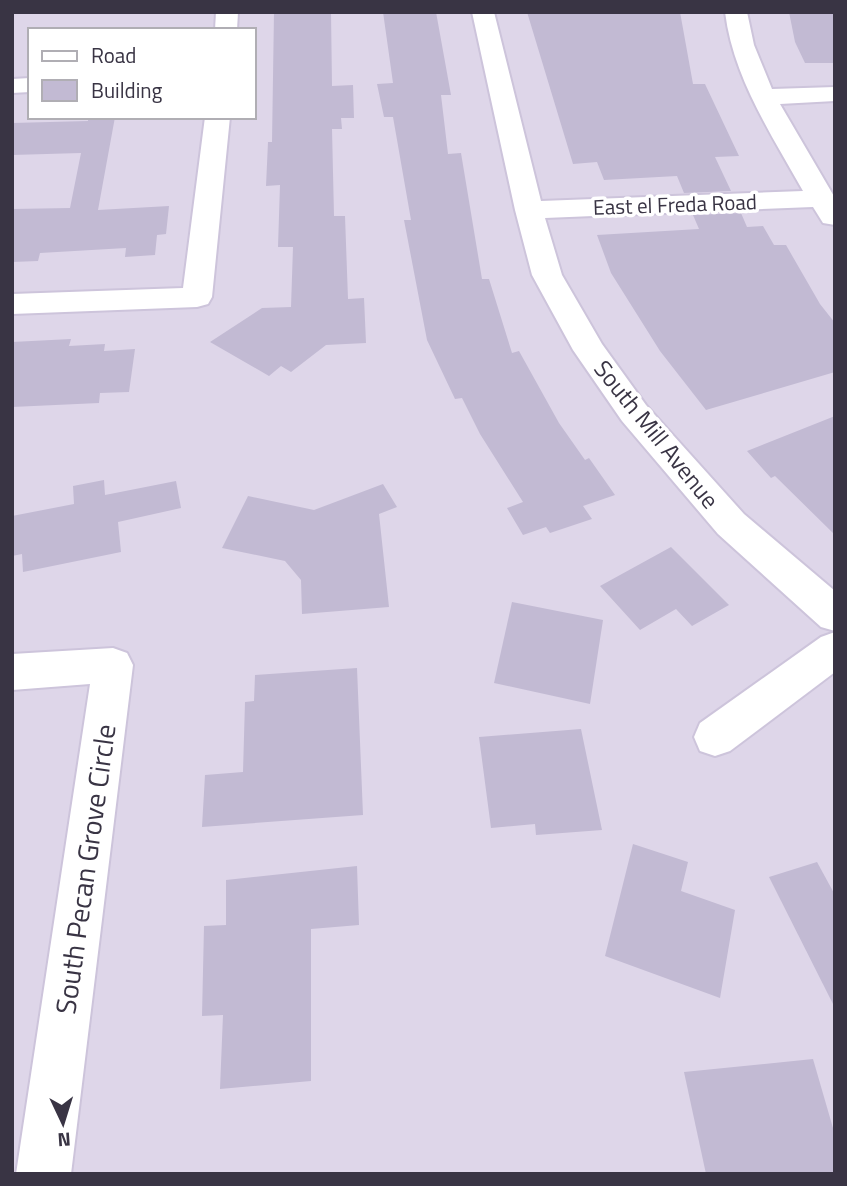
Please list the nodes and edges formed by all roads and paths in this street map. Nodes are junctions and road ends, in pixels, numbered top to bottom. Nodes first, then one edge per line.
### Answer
1 (483, 12) edge
2 (736, 12) edge
3 (835, 94) edge
4 (764, 97) junction
5 (218, 119) edge
6 (828, 209) edge
7 (529, 210) junction
8 (12, 304) edge
9 (835, 615) edge
10 (835, 649) edge
11 (12, 672) edge
12 (715, 737) dead end
13 (43, 1174) edge

1 - 7 street, South Mill Avenue
2 - 4 street
3 - 4 street
4 - 6 street
5 - 8 street
6 - 7 street, East el Freda Road
7 - 9 street, South Mill Avenue
10 - 12 street
11 - 13 street, South Pecan Grove Circle

